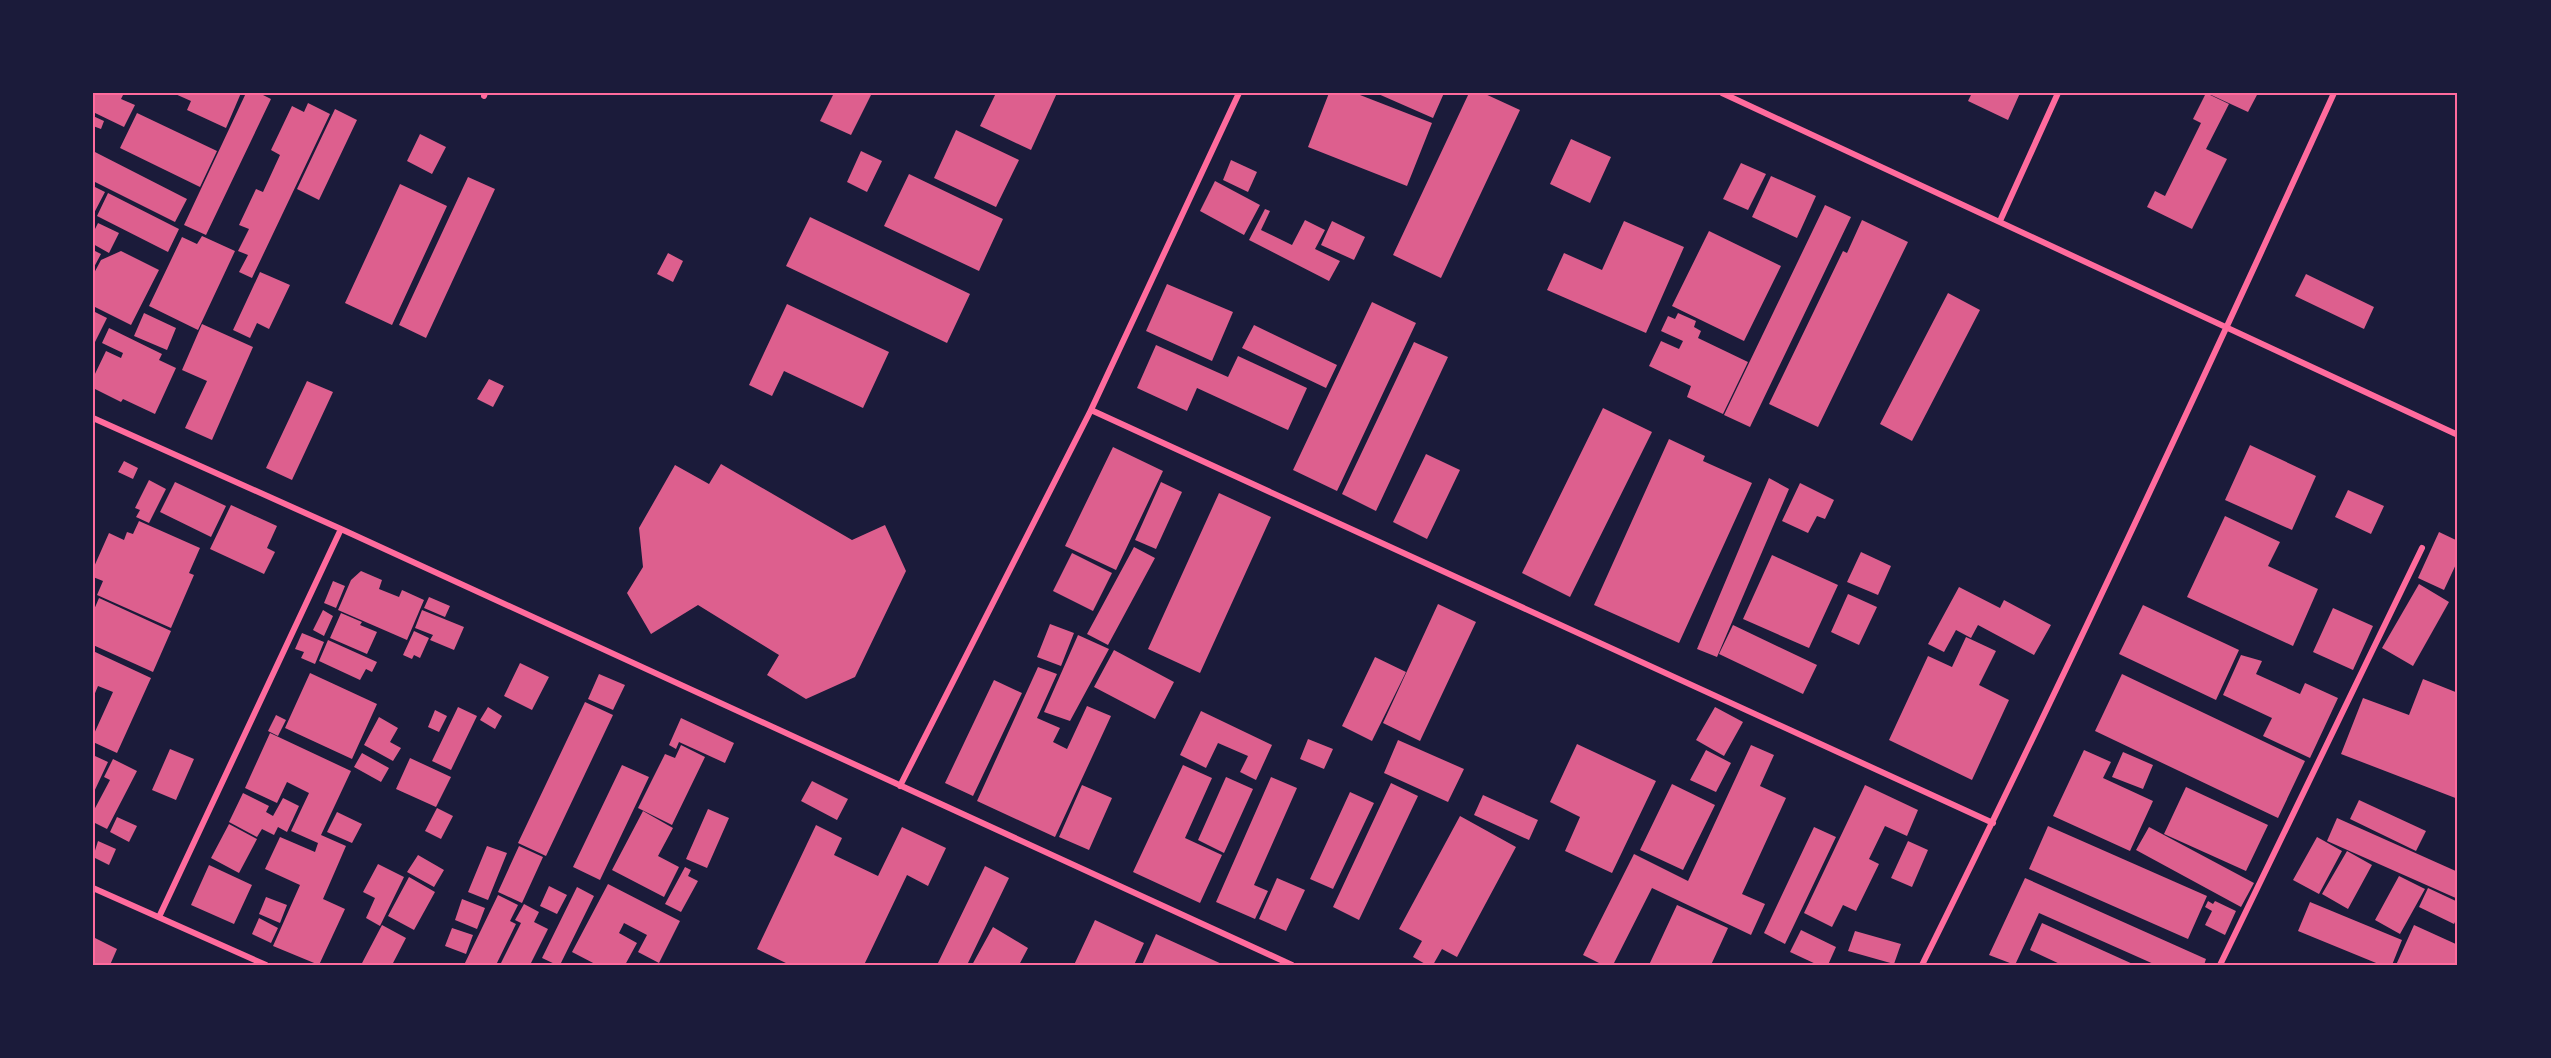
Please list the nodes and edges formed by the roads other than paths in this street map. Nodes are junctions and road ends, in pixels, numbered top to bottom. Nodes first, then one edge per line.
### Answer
1 (1239, 93) edge
2 (1722, 93) edge
3 (2058, 93) edge
4 (2334, 93) edge
5 (2000, 221) junction
6 (2227, 328) junction
7 (1091, 410) junction
8 (93, 418) edge
9 (2458, 435) edge
10 (341, 529) junction
11 (2422, 548) dead end
12 (900, 786) junction
13 (1993, 822) junction
14 (93, 888) edge
15 (159, 917) junction
16 (266, 965) edge
17 (1292, 965) edge
18 (1922, 965) edge
19 (2220, 965) edge

1 - 7 street
2 - 5 street
3 - 5 street
4 - 6 street
5 - 6 street
6 - 9 street
6 - 13 street
7 - 12 street
7 - 13 street
8 - 10 street
10 - 12 street
10 - 15 street
11 - 19 street
12 - 17 street
13 - 18 street
14 - 15 street
15 - 16 street

